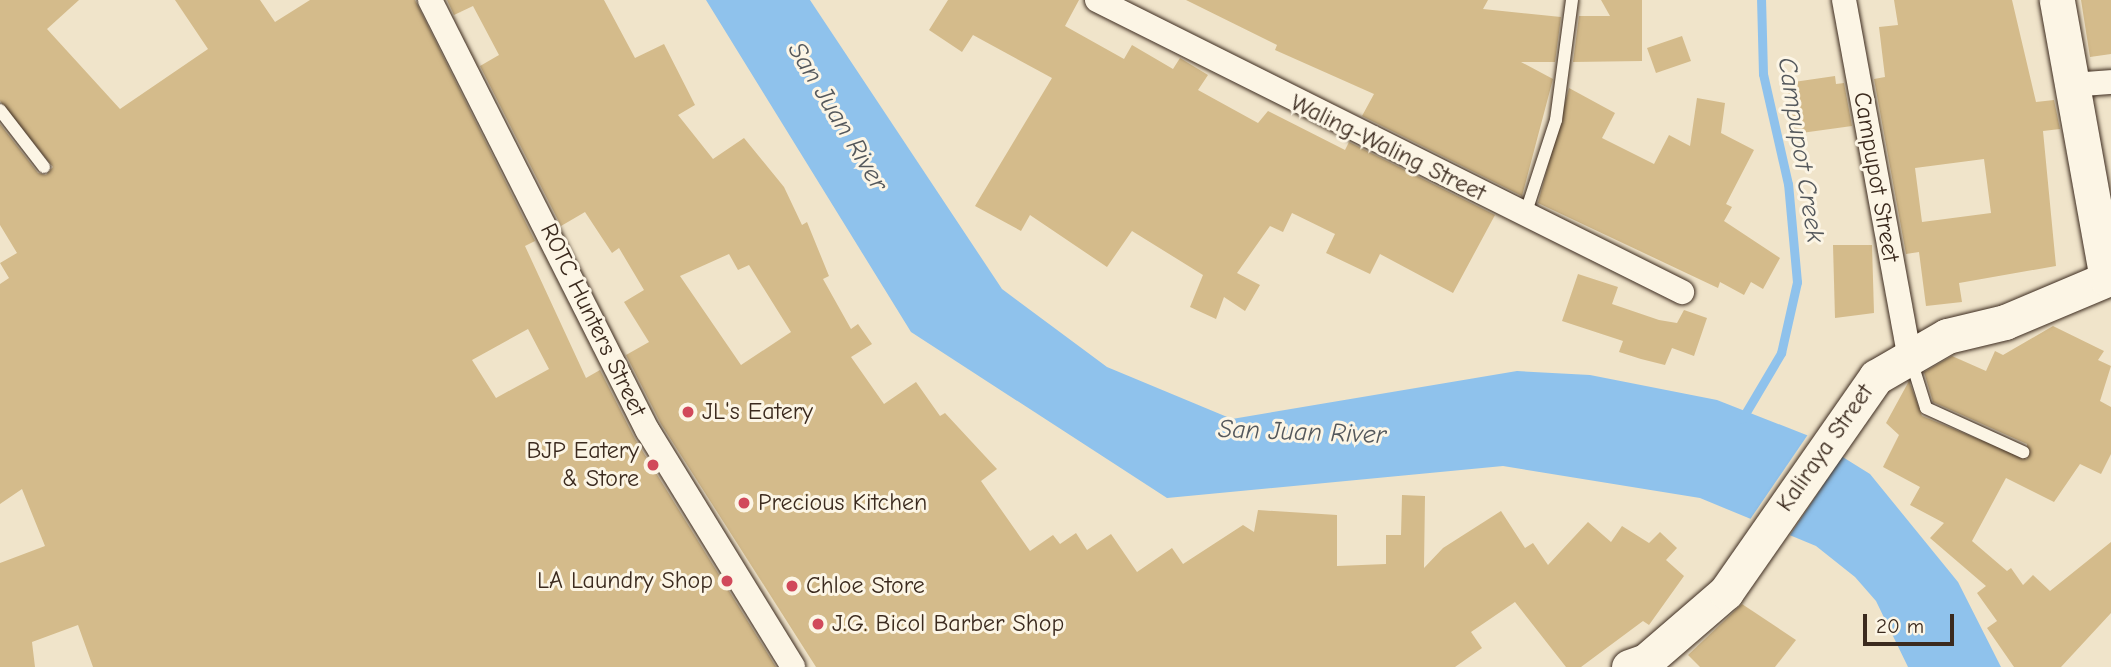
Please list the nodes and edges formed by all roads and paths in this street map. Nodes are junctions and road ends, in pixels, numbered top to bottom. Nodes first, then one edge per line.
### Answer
1 (430, 0) edge
2 (1097, 0) edge
3 (1572, 0) edge
4 (1844, 0) edge
5 (2057, 0) edge
6 (2111, 82) edge
7 (2071, 85) junction
8 (0, 110) edge
9 (44, 167) dead end
10 (1525, 215) junction
11 (2109, 280) edge
12 (1682, 292) dead end
13 (1909, 353) junction
14 (2023, 452) dead end
15 (793, 667) edge
16 (1629, 667) edge

1 - 15 street, ROTC Hunters Street
2 - 10 street, Waling-Waling Street
3 - 10 lane
4 - 13 street, Campupot Street
5 - 7 street
6 - 7 street
7 - 11 street
8 - 9 lane
10 - 12 street, Waling-Waling Street
11 - 13 street, Kaliraya Street
13 - 14 lane
13 - 16 street, Kaliraya Street

